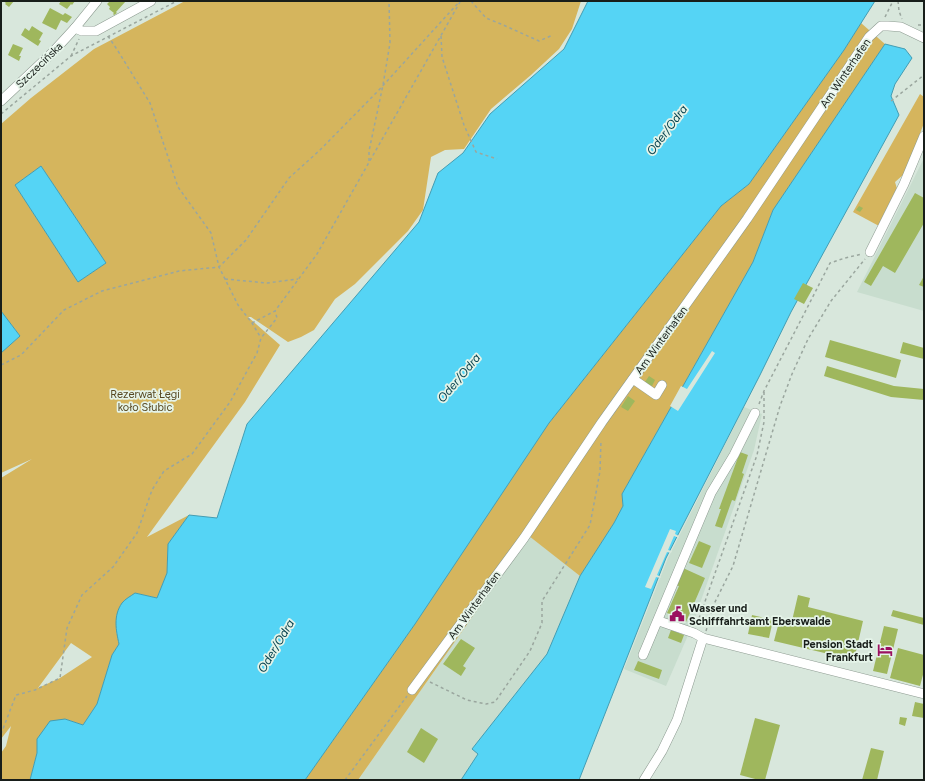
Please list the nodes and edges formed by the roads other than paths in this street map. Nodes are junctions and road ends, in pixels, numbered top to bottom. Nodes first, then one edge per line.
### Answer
1 (97, 1) edge
2 (151, 1) edge
3 (79, 30) junction
4 (924, 38) edge
5 (1, 101) edge
6 (924, 136) edge
7 (870, 252) road end
8 (633, 379) junction
9 (662, 385) dead end
10 (755, 413) road end
11 (658, 621) junction
12 (703, 638) junction
13 (644, 655) dead end
14 (412, 690) road end
15 (924, 694) edge
16 (644, 780) edge

1 - 3 street, Szczecińska
2 - 3 street
3 - 5 street, Szczecińska
4 - 8 street, Am Winterhafen
6 - 7 street
8 - 9 street
8 - 14 street, Am Winterhafen
10 - 11 street
11 - 12 street
11 - 13 street
12 - 15 street
12 - 16 street

